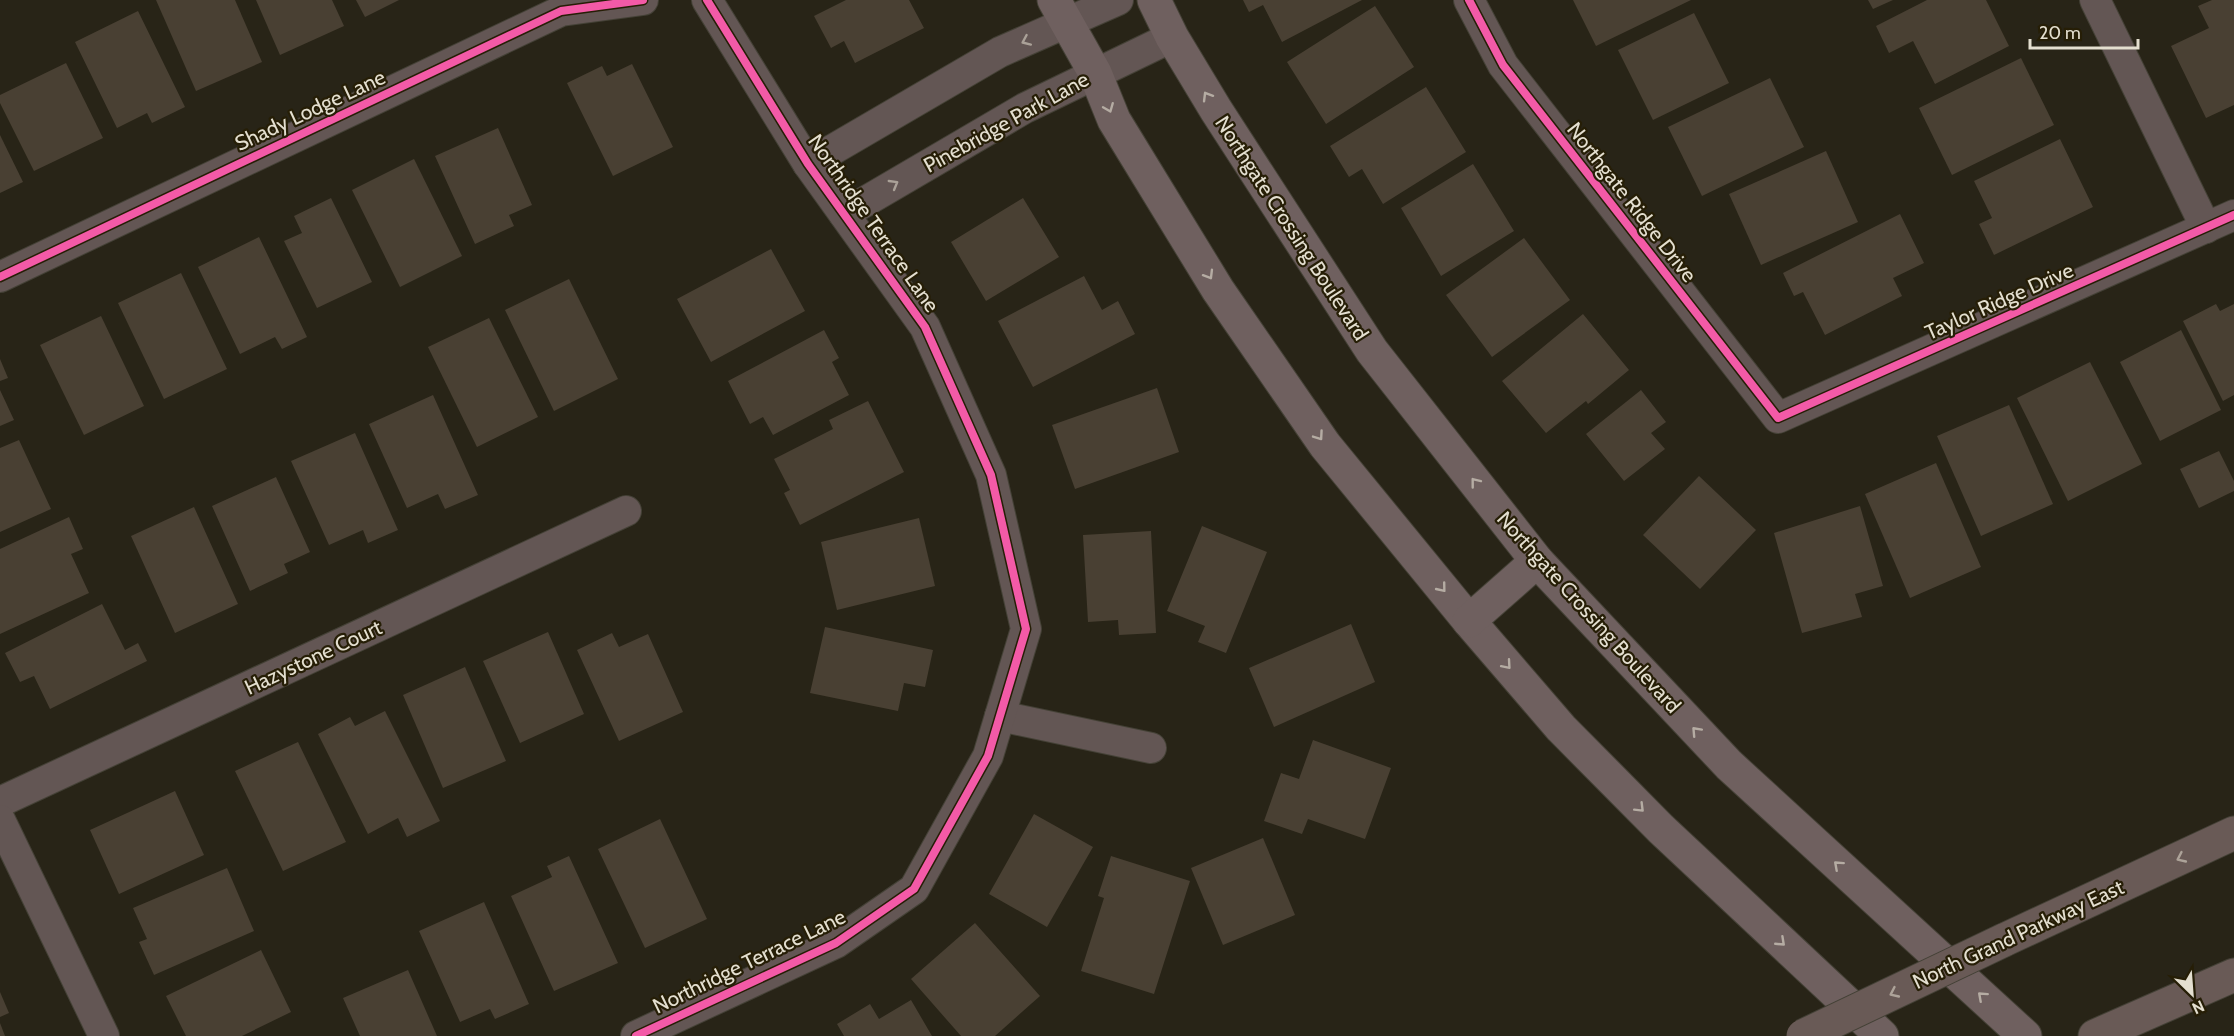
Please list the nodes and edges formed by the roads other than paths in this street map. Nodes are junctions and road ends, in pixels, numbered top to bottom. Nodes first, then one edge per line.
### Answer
1 (643, 0) edge
2 (706, 0) edge
3 (1118, 0) edge
4 (1154, 0) edge
5 (1469, 0) edge
6 (2095, 0) edge
7 (1060, 12) edge
8 (1172, 37) junction
9 (1095, 74) junction
10 (808, 164) junction
11 (844, 214) junction
12 (2234, 215) edge
13 (2206, 228) junction
14 (0, 277) edge
15 (1778, 418) joint
16 (626, 511) dead end
17 (1537, 561) junction
18 (1469, 621) junction
19 (1000, 716) junction
20 (1151, 748) dead end
21 (0, 802) edge
22 (0, 820) edge
23 (2234, 833) edge
24 (2234, 975) edge
25 (2102, 1033) edge
26 (104, 1036) edge
27 (636, 1036) edge
28 (1803, 1036) edge
29 (1882, 1036) edge
30 (2025, 1036) edge

1 - 14 street, Shady Lodge Lane
2 - 10 street, Northridge Terrace Lane
3 - 7 street
4 - 8 main road, Northgate Crossing Boulevard
5 - 15 street, Northgate Ridge Drive
6 - 13 street
7 - 9 main road
7 -> 10 street
8 - 9 street, Pinebridge Park Lane
17 -> 8 main road, Northgate Crossing Boulevard
11 -> 9 street, Pinebridge Park Lane
9 -> 18 main road
10 - 11 street, Northridge Terrace Lane
11 - 19 street, Northridge Terrace Lane
12 - 13 street, Taylor Ridge Drive
13 - 15 street, Taylor Ridge Drive
16 - 21 street, Hazystone Court
17 - 18 main road
30 -> 17 main road, Northgate Crossing Boulevard
18 -> 29 main road
19 - 20 street
19 - 27 street, Northridge Terrace Lane
22 - 26 street
23 -> 28 highway, North Grand Parkway East, bridge
24 - 25 highway

